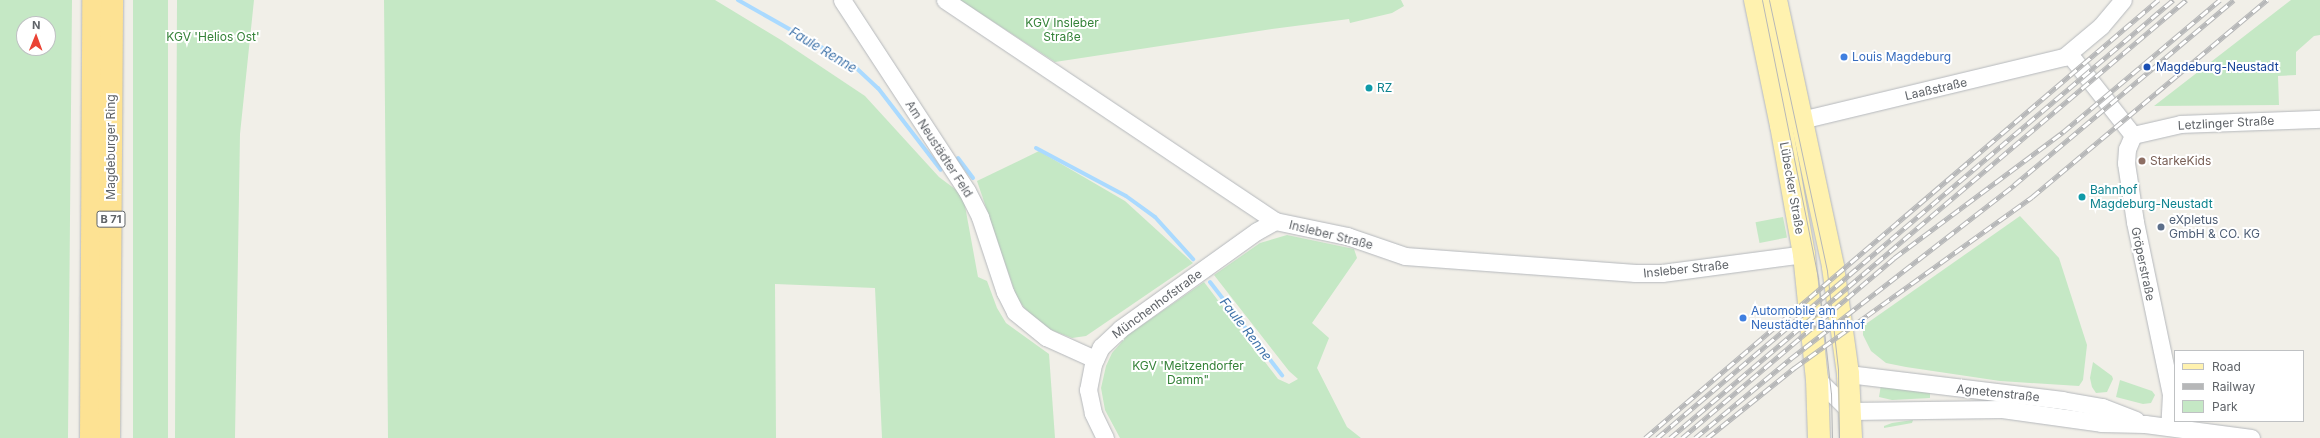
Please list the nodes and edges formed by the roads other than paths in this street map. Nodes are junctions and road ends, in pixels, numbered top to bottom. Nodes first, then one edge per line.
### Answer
1 (93, 0) edge
2 (112, 0) edge
3 (842, 0) edge
4 (945, 0) edge
5 (1755, 0) edge
6 (1776, 0) edge
7 (2123, 0) edge
8 (2070, 55) junction
9 (2320, 119) edge
10 (1801, 120) junction
11 (2133, 135) junction
12 (1275, 221) junction
13 (1804, 254) junction
14 (1095, 359) junction
15 (1848, 374) junction
16 (1824, 386) junction
17 (1850, 411) junction
18 (2169, 426) junction
19 (2144, 431) edge
20 (91, 438) edge
21 (109, 438) edge
22 (1106, 438) edge
23 (1819, 438) edge
24 (1851, 438) edge
25 (2252, 438) edge

1 - 20 highway, Magdeburger Ring / B 71
2 - 21 highway, Magdeburger Ring / B 71
3 - 14 street, Am Neustädter Feld
4 - 12 street, Insleber Straße
5 - 13 main road, Lübecker Straße
6 - 10 main road, Lübecker Straße
7 - 8 street
8 - 10 street, Laaßstraße
8 - 11 street
9 - 11 street, Letzlinger Straße
10 - 15 main road, Lübecker Straße
11 - 18 street, Gröperstraße
12 - 13 street, Insleber Straße
12 - 14 street, Münchenhofstraße
13 - 16 main road, Lübecker Straße
14 - 22 street, Münchenhofstraße
15 - 16 main road
15 - 17 main road, Lübecker Straße
15 - 19 street, Agnetenstraße
16 - 17 street
16 - 23 main road, Lübecker Straße
17 - 19 street, Agnetenstraße
17 - 24 main road, Lübecker Straße
18 - 19 street, Agnetenstraße
18 - 25 street, Agnetenstraße

